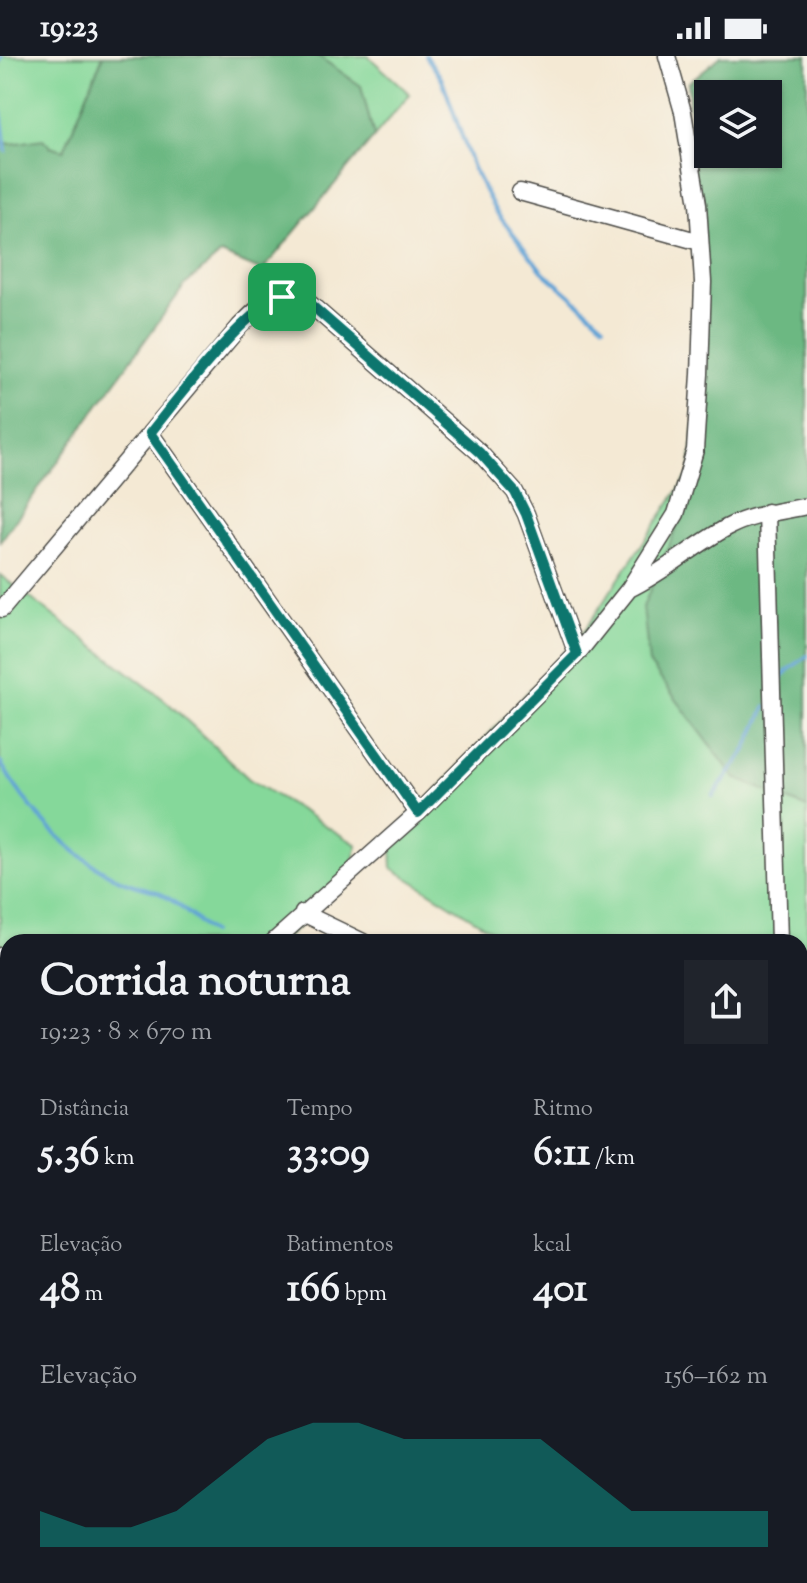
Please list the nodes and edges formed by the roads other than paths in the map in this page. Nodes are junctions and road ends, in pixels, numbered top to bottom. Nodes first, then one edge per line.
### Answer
1 (667, 56) edge
2 (520, 192) dead end
3 (700, 242) junction
4 (150, 433) junction
5 (807, 506) edge
6 (767, 512) junction
7 (629, 589) junction
8 (2, 609) dead end
9 (577, 654) junction
10 (418, 813) junction
11 (303, 913) junction
12 (281, 934) edge
13 (346, 934) edge
14 (779, 934) edge

1 - 3 street
2 - 3 street
3 - 7 street
4 - 8 street
4 - 9 street
4 - 10 street
5 - 6 street
6 - 7 street
6 - 14 street
7 - 9 street
9 - 10 street
10 - 11 street
11 - 12 street
11 - 13 street

